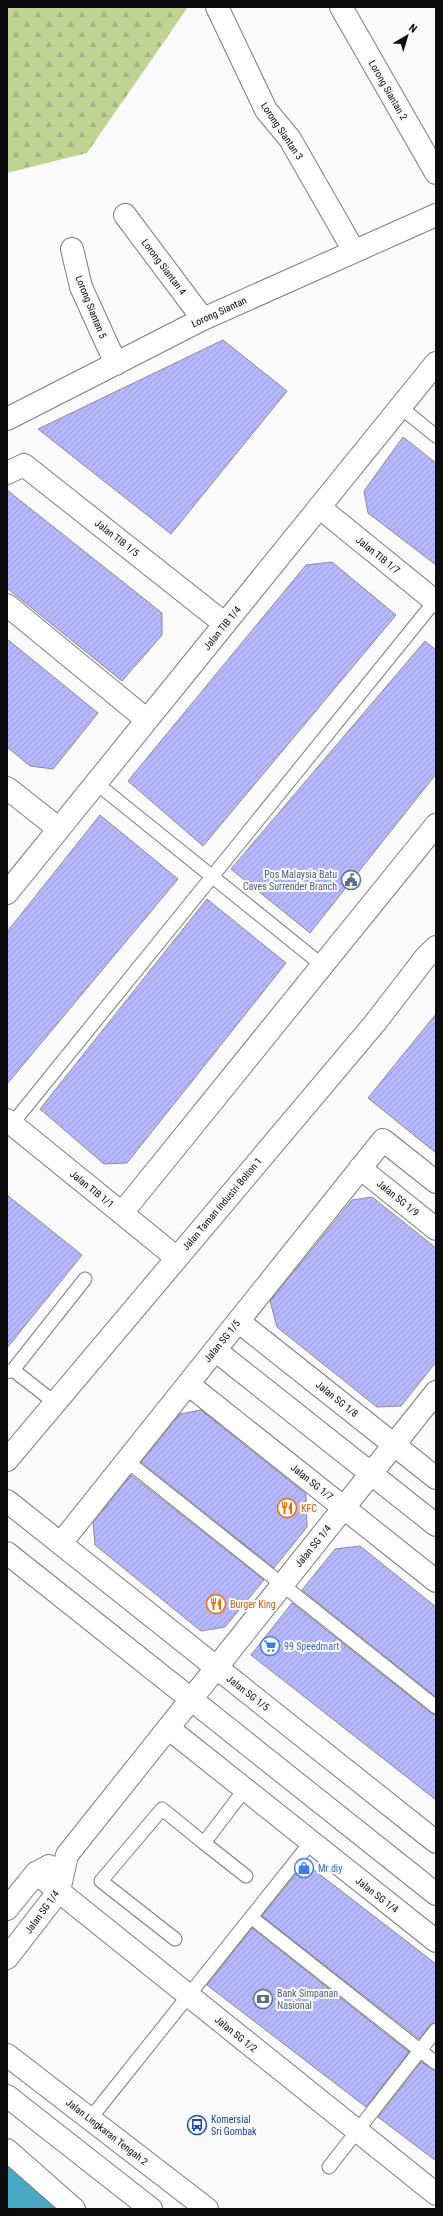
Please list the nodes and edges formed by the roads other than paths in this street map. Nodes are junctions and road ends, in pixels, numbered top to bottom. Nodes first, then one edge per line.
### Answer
1 (217, 7) edge
2 (341, 7) edge
3 (436, 173) edge
4 (125, 215) dead end
5 (436, 215) edge
6 (72, 249) dead end
7 (354, 251) junction
8 (203, 319) junction
9 (436, 363) edge
10 (116, 364) junction
11 (400, 407) junction
12 (7, 418) edge
13 (436, 436) edge
14 (7, 473) edge
15 (319, 507) junction
16 (435, 602) edge
17 (7, 605) edge
18 (225, 624) junction
19 (147, 720) junction
20 (96, 783) junction
21 (7, 788) edge
22 (436, 825) edge
23 (59, 829) junction
24 (212, 876) junction
25 (7, 893) edge
26 (436, 947) edge
27 (322, 965) junction
28 (9, 1122) edge
29 (360, 1168) junction
30 (436, 1182) edge
31 (122, 1213) junction
32 (436, 1229) edge
33 (177, 1258) junction
34 (84, 1279) dead end
35 (238, 1321) junction
36 (215, 1350) junction
37 (10, 1371) edge
38 (188, 1384) junction
39 (436, 1392) edge
40 (54, 1402) junction
41 (394, 1445) junction
42 (7, 1460) edge
43 (127, 1461) junction
44 (371, 1474) junction
45 (436, 1478) edge
46 (7, 1501) edge
47 (344, 1508) junction
48 (436, 1525) edge
49 (61, 1543) junction
50 (7, 1553) edge
51 (436, 1581) edge
52 (282, 1585) junction
53 (217, 1667) junction
54 (191, 1700) junction
55 (436, 1707) edge
56 (168, 1728) junction
57 (245, 1789) junction
58 (311, 1842) junction
59 (436, 1842) edge
60 (204, 1843) junction
61 (67, 1855) junction
62 (36, 1873) junction
63 (246, 1876) dead end
64 (59, 1891) junction
65 (436, 1894) edge
66 (7, 1909) edge
67 (251, 1917) junction
68 (175, 1939) dead end
69 (436, 1942) edge
70 (7, 1958) edge
71 (188, 1995) junction
72 (436, 2030) edge
73 (420, 2050) junction
74 (7, 2055) edge
75 (436, 2063) edge
76 (7, 2096) edge
77 (7, 2112) edge
78 (90, 2119) junction
79 (357, 2131) junction
80 (52, 2132) junction
81 (7, 2150) edge
82 (329, 2167) dead end
83 (436, 2194) edge
84 (74, 2209) edge
85 (152, 2209) edge
86 (207, 2209) edge

1 - 7 main road, Lorong Siantan 3
2 - 3 main road, Lorong Siantan 2
4 - 8 main road, Lorong Siantan 4
5 - 7 main road, Lorong Siantan
6 - 10 main road, Lorong Siantan 5
7 - 8 main road, Lorong Siantan
8 - 10 main road, Lorong Siantan
9 - 11 main road, Jalan TIB 1/4
10 - 12 main road, Lorong Siantan
11 - 13 lane
11 - 15 main road, Jalan TIB 1/4
14 - 18 main road, Jalan TIB 1/5
15 - 16 main road, Jalan TIB 1/7
15 - 18 main road, Jalan TIB 1/4
16 - 24 lane
17 - 19 main road
18 - 19 main road, Jalan TIB 1/4
19 - 20 main road, Jalan TIB 1/4
20 - 23 main road, Jalan TIB 1/4
20 - 24 lane
21 - 23 main road
22 - 27 main road
23 - 25 main road, Jalan TIB 1/4
24 - 27 lane
24 - 28 lane
26 - 33 main road, Jalan Taman Industri Bolton 1
27 - 31 main road
28 - 31 main road, Jalan TIB 1/1
29 - 30 main road, Jalan SG 1/5
29 - 32 main road, Jalan SG 1/9
29 - 35 main road, Jalan SG 1/5
31 - 33 main road, Jalan TIB 1/1
33 - 40 main road, Jalan Taman Industri Bolton 1
34 - 37 lane
35 - 36 main road, Jalan SG 1/5
35 - 41 main road, Jalan SG 1/8
36 - 38 main road, Jalan SG 1/5
36 - 44 main road
37 - 40 lane
38 - 43 main road, Jalan SG 1/5
38 - 47 main road, Jalan SG 1/7
39 - 41 main road, Jalan SG 1/4
40 - 42 main road, Jalan Taman Industri Bolton 1
41 - 44 main road, Jalan SG 1/4
41 - 45 main road, Jalan SG 1/8
43 - 49 main road, Jalan SG 1/5
43 - 52 lane
44 - 47 main road, Jalan SG 1/4
44 - 48 main road
46 - 49 main road, Jalan SG 1/5
47 - 51 main road, Jalan SG 1/7
47 - 52 main road, Jalan SG 1/4
49 - 53 main road, Jalan SG 1/5
50 - 54 main road
52 - 53 main road, Jalan SG 1/4
52 - 55 lane
53 - 54 main road, Jalan SG 1/4
53 - 59 main road, Jalan SG 1/5
54 - 56 main road, Jalan SG 1/4
54 - 65 main road
56 - 57 main road, Jalan SG 1/4
56 - 61 main road, Jalan SG 1/4
57 - 58 main road, Jalan SG 1/4
57 - 60 lane
58 - 67 lane
58 - 69 main road, Jalan SG 1/4
60 - 63 lane
60 - 68 lane
61 - 62 main road
61 - 64 main road, Jalan SG 1/4
62 - 64 main road, Jalan SG 1/2
62 - 66 main road
64 - 70 main road, Jalan SG 1/4
64 - 71 main road, Jalan SG 1/2
67 - 71 lane
67 - 73 lane
71 - 78 lane
71 - 79 main road, Jalan SG 1/2
72 - 73 lane
73 - 75 lane
73 - 79 lane
74 - 78 main road, Jalan Lingkaran Tengah 2
76 - 80 main road
77 - 80 main road
78 - 86 main road, Jalan Lingkaran Tengah 2
79 - 82 lane
79 - 83 main road, Jalan SG 1/2
80 - 85 main road
81 - 84 main road

